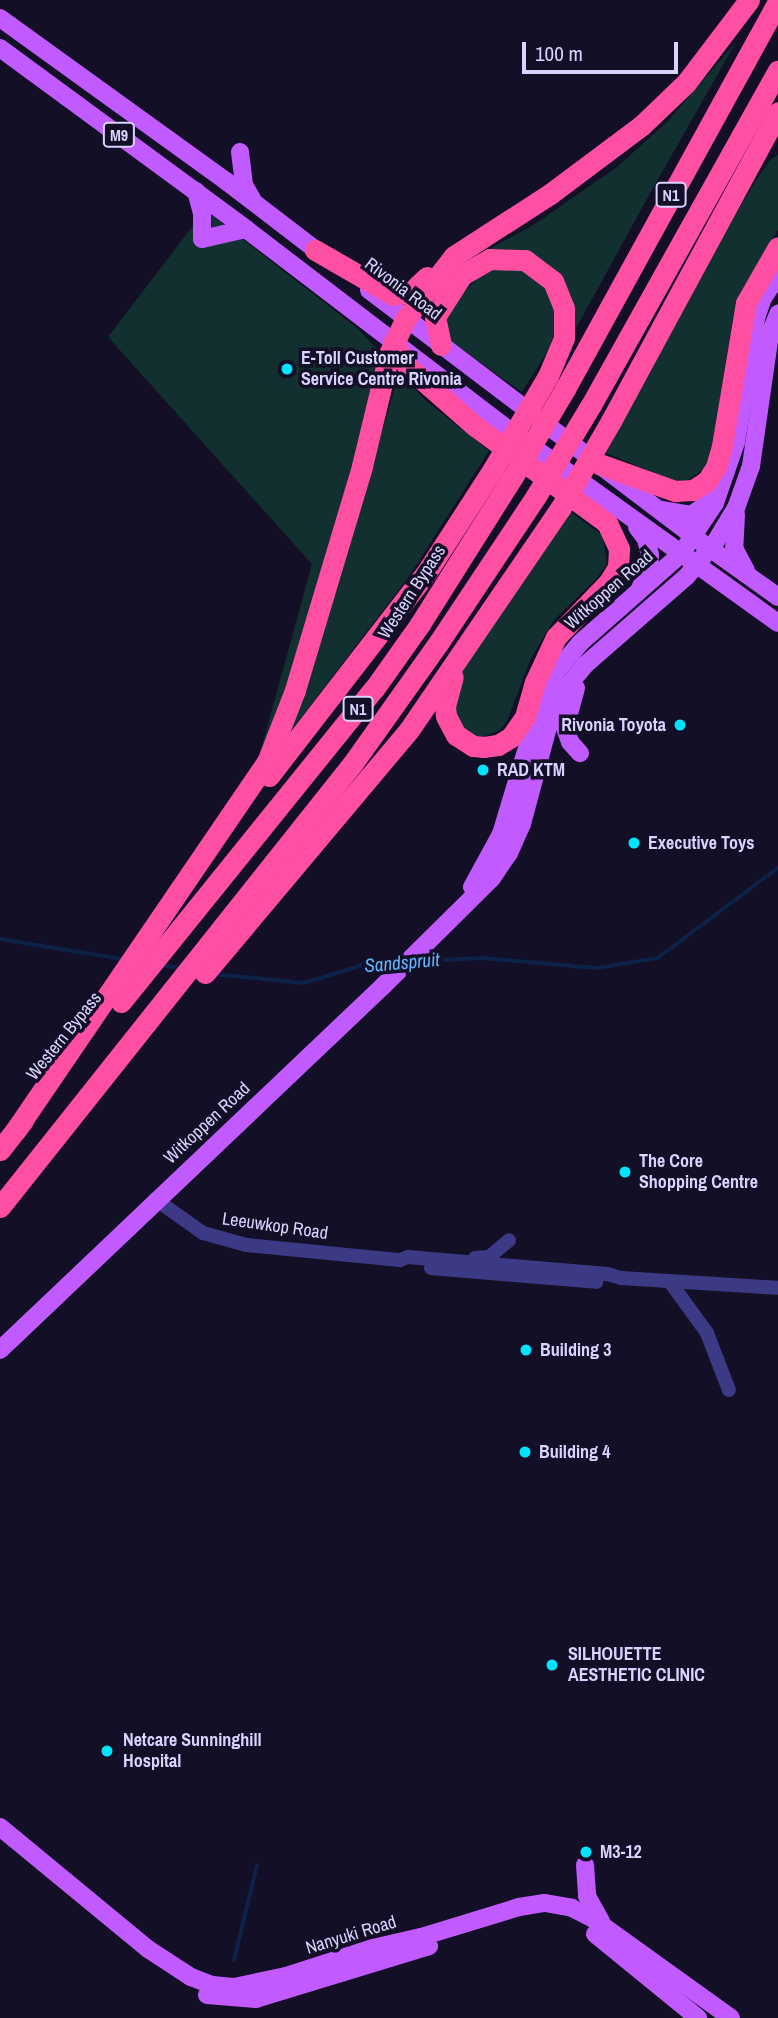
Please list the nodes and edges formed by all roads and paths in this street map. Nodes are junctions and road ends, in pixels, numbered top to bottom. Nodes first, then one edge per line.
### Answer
1 (749, 0) edge
2 (778, 2) edge
3 (0, 18) edge
4 (0, 48) edge
5 (778, 71) edge
6 (778, 112) edge
7 (778, 138) edge
8 (778, 147) edge
9 (240, 152) dead end
10 (740, 189) junction
11 (196, 191) junction
12 (254, 202) junction
13 (725, 209) junction
14 (246, 229) junction
15 (489, 232) junction
16 (778, 247) edge
17 (315, 250) junction
18 (778, 276) edge
19 (778, 314) edge
20 (406, 318) junction
21 (393, 343) junction
22 (441, 345) junction
23 (599, 464) junction
24 (503, 474) junction
25 (720, 493) junction
26 (656, 508) junction
27 (736, 508) junction
28 (629, 516) junction
29 (694, 537) junction
30 (710, 549) junction
31 (681, 554) junction
32 (696, 566) junction
33 (751, 577) junction
34 (636, 596) junction
35 (778, 597) edge
36 (778, 623) edge
37 (463, 652) junction
38 (585, 665) junction
39 (580, 753) dead end
40 (212, 845) junction
41 (173, 920) junction
42 (442, 927) junction
43 (226, 936) junction
44 (0, 1150) edge
45 (155, 1199) junction
46 (0, 1207) edge
47 (509, 1240) dead end
48 (438, 1259) junction
49 (400, 1260) junction
50 (621, 1278) junction
51 (670, 1282) junction
52 (778, 1288) edge
53 (0, 1350) edge
54 (729, 1390) dead end
55 (0, 1827) edge
56 (0, 1838) edge
57 (585, 1865) dead end
58 (611, 1931) junction
59 (698, 2018) edge
60 (731, 2018) edge

1 - 15 highway
2 - 24 highway, Western Bypass / N1, bridge
3 - 12 main road, Rivonia Road / M9
4 - 11 main road, M9
5 - 43 highway, N1, bridge
6 - 13 highway
7 - 10 highway
8 - 10 highway
9 - 12 main road
10 - 13 highway
11 - 14 main road, M9
11 - 14 main road
12 - 17 main road, Rivonia Road / M9
13 - 37 highway, bridge
14 - 21 main road, M9
15 - 17 highway
15 - 20 highway
16 - 23 highway
17 - 20 main road, Rivonia Road / M9
18 - 25 main road, Witkoppen Road
19 - 27 main road, Witkoppen Road
20 - 21 highway
20 - 22 main road, Rivonia Road / M9
21 - 28 main road, M9
21 - 37 highway
21 - 40 highway
22 - 23 main road, Rivonia Road / M9
22 - 24 highway, bridge
23 - 26 main road, Rivonia Road / M9
24 - 40 highway
24 - 41 highway, Western Bypass / N1
25 - 26 main road
25 - 29 main road, Witkoppen Road
26 - 29 main road, Rivonia Road / M9
27 - 30 main road, Witkoppen Road
27 - 33 main road
28 - 31 main road, M9
28 - 34 main road
29 - 30 main road, Rivonia Road / M9
29 - 31 main road, Witkoppen Road
30 - 32 main road, Witkoppen Road
30 - 33 main road, Rivonia Road / M9
31 - 32 main road, M9
31 - 34 main road, Witkoppen Road
32 - 36 main road, M9
32 - 38 main road, Witkoppen Road
33 - 35 main road, Rivonia Road / M9
34 - 42 main road, Witkoppen Road
37 - 43 highway
38 - 39 main road
38 - 42 main road, Witkoppen Road
40 - 41 highway
41 - 44 highway
42 - 45 main road, Witkoppen Road
43 - 46 highway, N1
45 - 49 street, Leeuwkop Road
45 - 53 main road, Witkoppen Road
47 - 48 street
48 - 49 street, Leeuwkop Road
48 - 50 street, Leeuwkop Road
49 - 50 street, Leeuwkop Road
50 - 51 street, Leeuwkop Road
51 - 52 street, Leeuwkop Road
51 - 54 street
55 - 58 main road, Nanyuki Road
56 - 59 main road, Nanyuki Road
57 - 58 main road
58 - 60 main road, Nanyuki Road

